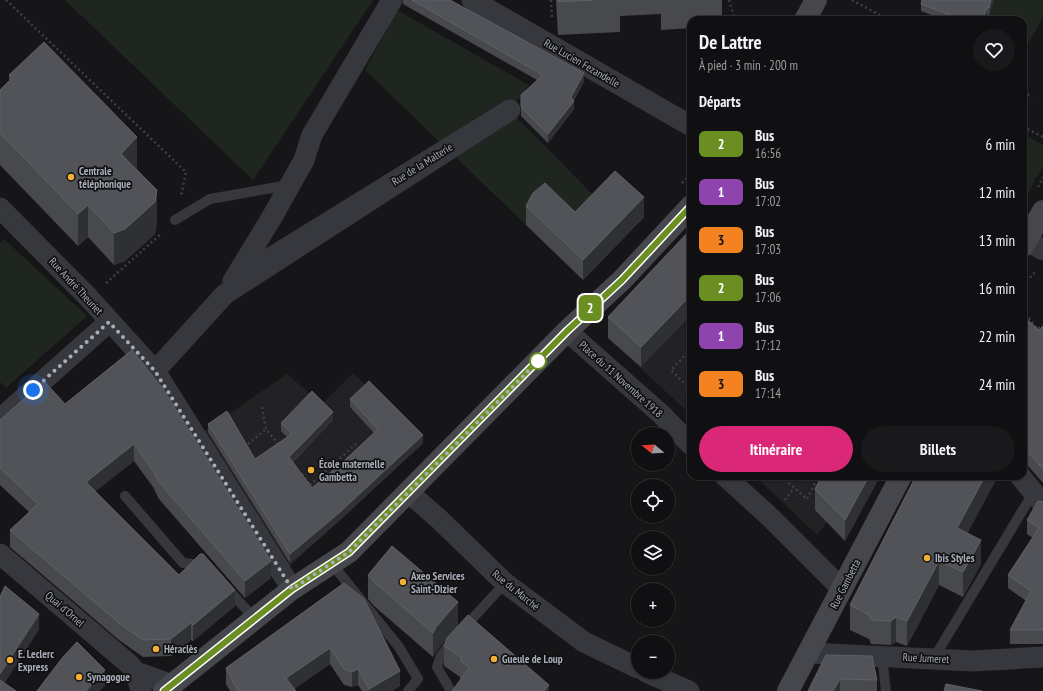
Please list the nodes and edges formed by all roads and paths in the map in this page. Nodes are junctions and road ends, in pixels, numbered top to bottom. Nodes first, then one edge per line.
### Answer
1 (6, 0) edge
2 (392, 0) edge
3 (472, 0) edge
4 (729, 0) edge
5 (816, 0) edge
6 (852, 0) edge
7 (734, 16) edge
8 (806, 16) edge
9 (882, 16) edge
10 (1027, 94) edge
11 (1032, 97) dead end
12 (687, 124) edge
13 (1027, 128) edge
14 (1043, 137) edge
15 (289, 185) junction
16 (0, 208) edge
17 (687, 210) edge
18 (1043, 211) edge
19 (175, 220) junction
20 (1031, 245) edge
21 (1036, 271) dead end
22 (1027, 281) edge
23 (90, 298) junction
24 (1027, 315) edge
25 (109, 322) junction
26 (1043, 325) edge
27 (567, 331) junction
28 (687, 353) edge
29 (155, 371) junction
30 (687, 386) edge
31 (262, 407) dead end
32 (0, 419) edge
33 (266, 429) junction
34 (687, 440) edge
35 (248, 444) edge
36 (356, 444) dead end
37 (281, 447) edge
38 (300, 472) edge
39 (729, 480) edge
40 (786, 480) edge
41 (817, 480) edge
42 (899, 480) edge
43 (1023, 480) edge
44 (310, 485) junction
45 (305, 489) edge
46 (409, 493) junction
47 (125, 496) dead end
48 (1038, 498) edge
49 (0, 554) edge
50 (332, 564) junction
51 (288, 583) junction
52 (505, 583) junction
53 (842, 589) junction
54 (254, 618) junction
55 (809, 653) junction
56 (882, 656) junction
57 (1043, 657) edge
58 (934, 658) junction
59 (631, 665) edge
60 (135, 676) edge
61 (662, 679) edge
62 (168, 688) edge
63 (408, 691) edge
64 (451, 691) edge
65 (689, 691) edge
66 (788, 691) edge
67 (886, 691) edge

1 - 19 path
2 - 15 street, Rue de la Malterie
3 - 12 street, Rue Lucien Fezandelle
4 - 7 path
5 - 8 main road
6 - 9 path
10 - 11 path
13 - 14 path
15 - 19 lane
15 - 29 street, Rue de la Malterie
16 - 23 street, Rue André Theuriet
17 - 27 main road
18 - 20 main road
19 - 23 path
21 - 22 path
23 - 25 street, Rue André Theuriet
24 - 26 path
25 - 29 street, Rue André Theuriet
25 - 32 street
27 - 34 street, Place du 11 Novembre 1918
27 - 46 main road
28 - 30 path
29 - 51 street, Rue André Theuriet
31 - 33 path
33 - 35 path
33 - 37 path
36 - 44 path
38 - 44 path
39 - 53 street
40 - 41 path
42 - 53 main road, Rue Gambetta
43 - 48 street
44 - 45 path
46 - 50 main road
46 - 52 street, Rue du Marché
47 - 54 lane
48 - 58 lane
49 - 60 street, Quai d'Ornel
50 - 51 main road
50 - 63 lane
51 - 54 main road
52 - 59 street, Rue du Marché
52 - 64 lane
53 - 55 main road, Rue Gambetta
54 - 62 main road
55 - 56 street, Rue Jumeret
55 - 66 main road, Rue Gambetta
56 - 58 street, Rue Jumeret
56 - 67 lane
57 - 58 street, Rue Jumeret
60 - 62 street
61 - 65 street

